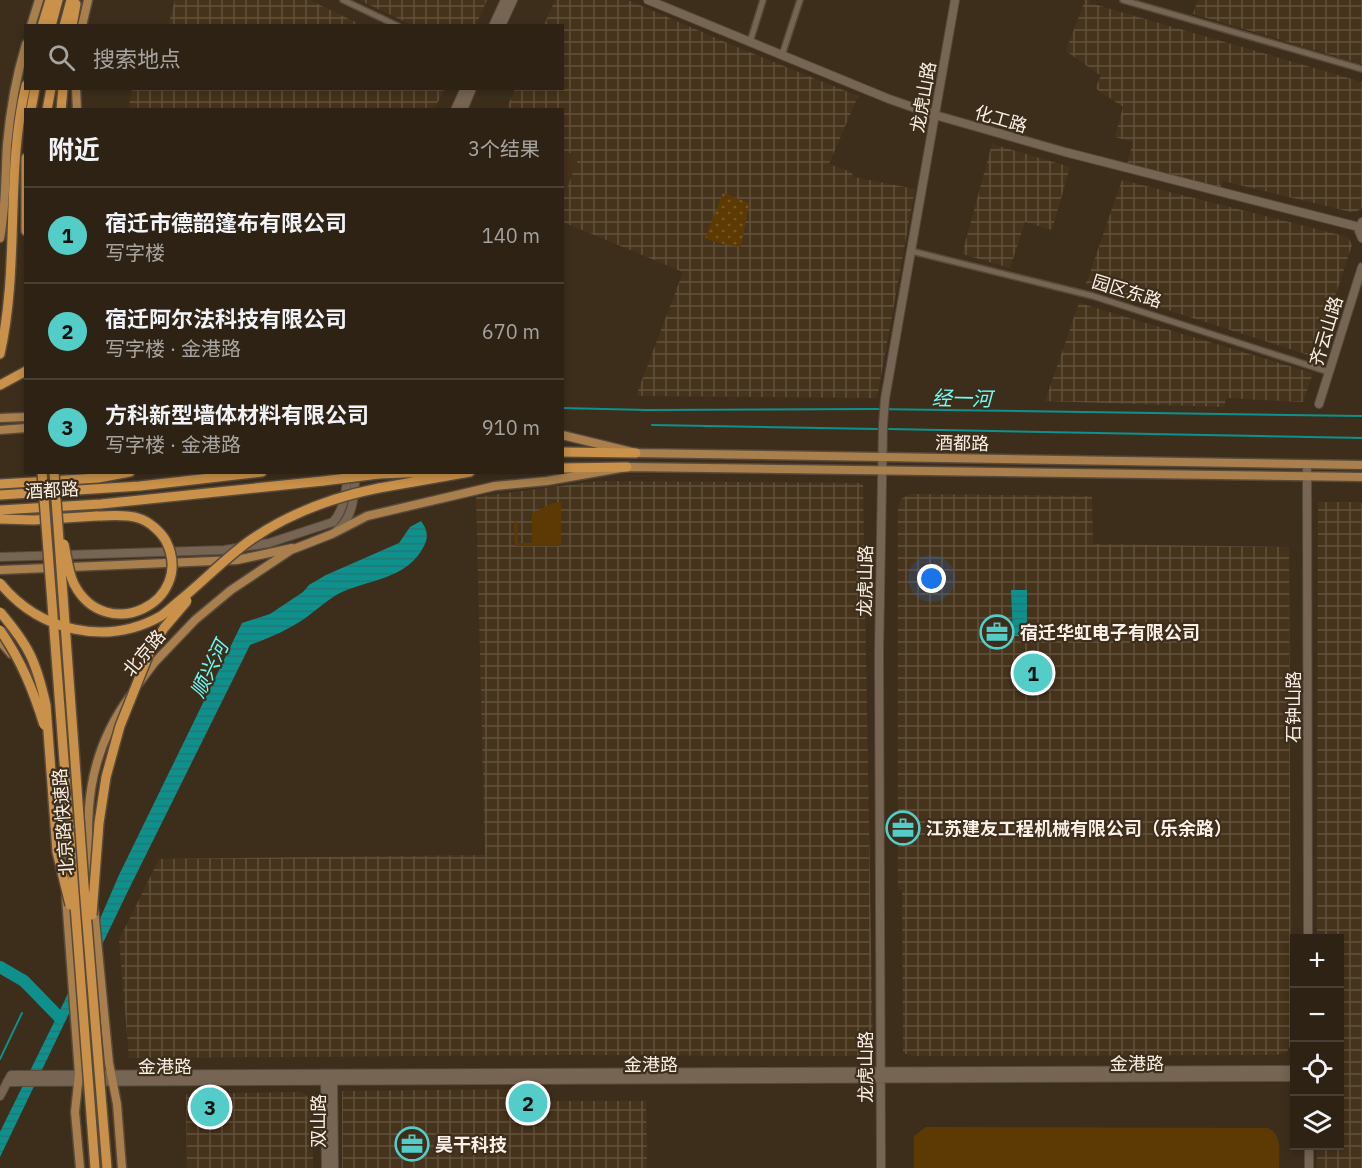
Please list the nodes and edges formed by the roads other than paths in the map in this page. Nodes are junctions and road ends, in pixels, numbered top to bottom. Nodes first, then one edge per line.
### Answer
1 (39, 0) edge
2 (50, 0) edge
3 (58, 0) edge
4 (71, 0) edge
5 (77, 0) edge
6 (88, 0) edge
7 (343, 0) edge
8 (505, 0) edge
9 (513, 0) edge
10 (648, 0) edge
11 (763, 0) edge
12 (800, 0) edge
13 (954, 0) edge
14 (1124, 0) edge
15 (32, 24) edge
16 (43, 24) edge
17 (52, 24) edge
18 (65, 24) edge
19 (72, 24) edge
20 (82, 24) edge
21 (394, 24) edge
22 (494, 24) edge
23 (502, 24) edge
24 (750, 42) junction
25 (24, 53) edge
26 (782, 55) junction
27 (1362, 69) edge
28 (25, 90) edge
29 (34, 90) edge
30 (51, 90) edge
31 (63, 90) edge
32 (76, 90) edge
33 (464, 90) edge
34 (471, 90) edge
35 (31, 108) edge
36 (47, 108) edge
37 (61, 108) edge
38 (77, 108) edge
39 (456, 108) edge
40 (464, 108) edge
41 (935, 115) junction
42 (1361, 224) edge
43 (13, 237) junction
44 (0, 238) edge
45 (1362, 238) edge
46 (911, 250) junction
47 (1362, 267) edge
48 (0, 311) edge
49 (0, 354) edge
50 (24, 372) edge
51 (1329, 372) junction
52 (0, 385) edge
53 (1319, 404) dead end
54 (24, 417) edge
55 (0, 418) edge
56 (24, 428) edge
57 (0, 430) edge
58 (564, 435) edge
59 (564, 452) edge
60 (636, 453) junction
61 (882, 458) junction
62 (1307, 465) junction
63 (1362, 465) edge
64 (627, 467) junction
65 (564, 468) edge
66 (882, 470) junction
67 (42, 474) edge
68 (54, 474) edge
69 (119, 474) edge
70 (245, 474) edge
71 (348, 474) edge
72 (356, 474) edge
73 (379, 474) edge
74 (459, 474) edge
75 (1307, 476) junction
76 (1362, 477) edge
77 (0, 484) edge
78 (0, 495) edge
79 (342, 507) junction
80 (0, 510) edge
81 (57, 513) junction
82 (367, 516) junction
83 (348, 518) junction
84 (0, 519) edge
85 (332, 534) junction
86 (310, 543) junction
87 (0, 557) edge
88 (0, 570) edge
89 (0, 583) edge
90 (201, 584) junction
91 (0, 612) edge
92 (0, 630) edge
93 (0, 641) edge
94 (50, 755) junction
95 (1308, 934) edge
96 (77, 937) junction
97 (92, 980) junction
98 (1290, 1070) edge
99 (880, 1075) junction
100 (112, 1077) junction
101 (329, 1077) junction
102 (1290, 1077) edge
103 (78, 1078) junction
104 (0, 1096) edge
105 (1309, 1150) edge
106 (80, 1168) edge
107 (95, 1168) edge
108 (108, 1168) edge
109 (122, 1168) edge
110 (326, 1168) edge
111 (333, 1168) edge
112 (881, 1168) edge
113 (1309, 1168) edge

1 - 15 main road
2 - 16 highway
3 - 17 highway
4 - 18 highway
5 - 19 highway
6 - 20 main road
7 - 21 street
8 - 22 street
9 - 23 street
10 - 24 street, 化工路
11 - 24 street
12 - 26 street
13 - 41 street, 龙虎山路
14 - 27 street
24 - 26 street, 化工路
25 - 44 main road
26 - 41 street, 化工路
28 - 43 highway
29 - 35 highway
30 - 36 highway
31 - 37 highway
32 - 38 main road
33 - 39 street
34 - 40 street
41 - 42 street, 化工路
41 - 46 street, 龙虎山路
42 - 45 street, 化工路
43 - 48 highway
43 - 49 highway
46 - 51 street, 园区东路
46 - 61 street, 龙虎山路
47 - 51 street, 齐云山路
50 - 52 highway
51 - 53 street, 齐云山路
54 - 55 main road
56 - 57 main road
58 - 60 main road
59 - 60 highway, 酒都路
60 - 61 main road, 酒都路
61 - 62 main road, 酒都路
61 - 66 street, 龙虎山路
62 - 63 main road, 酒都路
62 - 75 street, 石钟山路
64 - 65 highway, 酒都路
64 - 66 main road, 酒都路
64 - 82 main road, 北京路
66 - 75 main road, 酒都路
66 - 99 street, 龙虎山路
67 - 96 highway, 北京路快速路, bridge
68 - 81 highway, 北京路快速路, bridge
69 - 77 highway
70 - 78 highway, 酒都路
71 - 79 street
72 - 83 street
73 - 80 highway, 酒都路, bridge
74 - 90 highway, bridge
75 - 76 main road, 酒都路
75 - 95 street, 石钟山路
79 - 83 street
79 - 87 street
81 - 84 highway, bridge
81 - 97 highway, 北京路快速路, bridge
82 - 83 street
82 - 85 main road, 北京路
83 - 85 street
85 - 86 main road, 北京路
86 - 88 main road
86 - 100 main road, 北京路
89 - 90 highway, bridge
90 - 97 highway, bridge
91 - 94 highway, bridge
92 - 94 highway, bridge
93 - 103 main road
94 - 96 highway, bridge
96 - 107 highway, 北京路快速路, bridge
97 - 108 highway, 北京路快速路, bridge
98 - 99 street, 金港路
99 - 101 street, 金港路
99 - 102 street, 金港路
99 - 112 street, 龙虎山路
100 - 101 street, 金港路
100 - 103 street, 金港路
100 - 109 main road, 北京路
101 - 110 street, 双山路
101 - 111 street, 双山路
103 - 104 street, 金港路
103 - 106 main road
105 - 113 street

